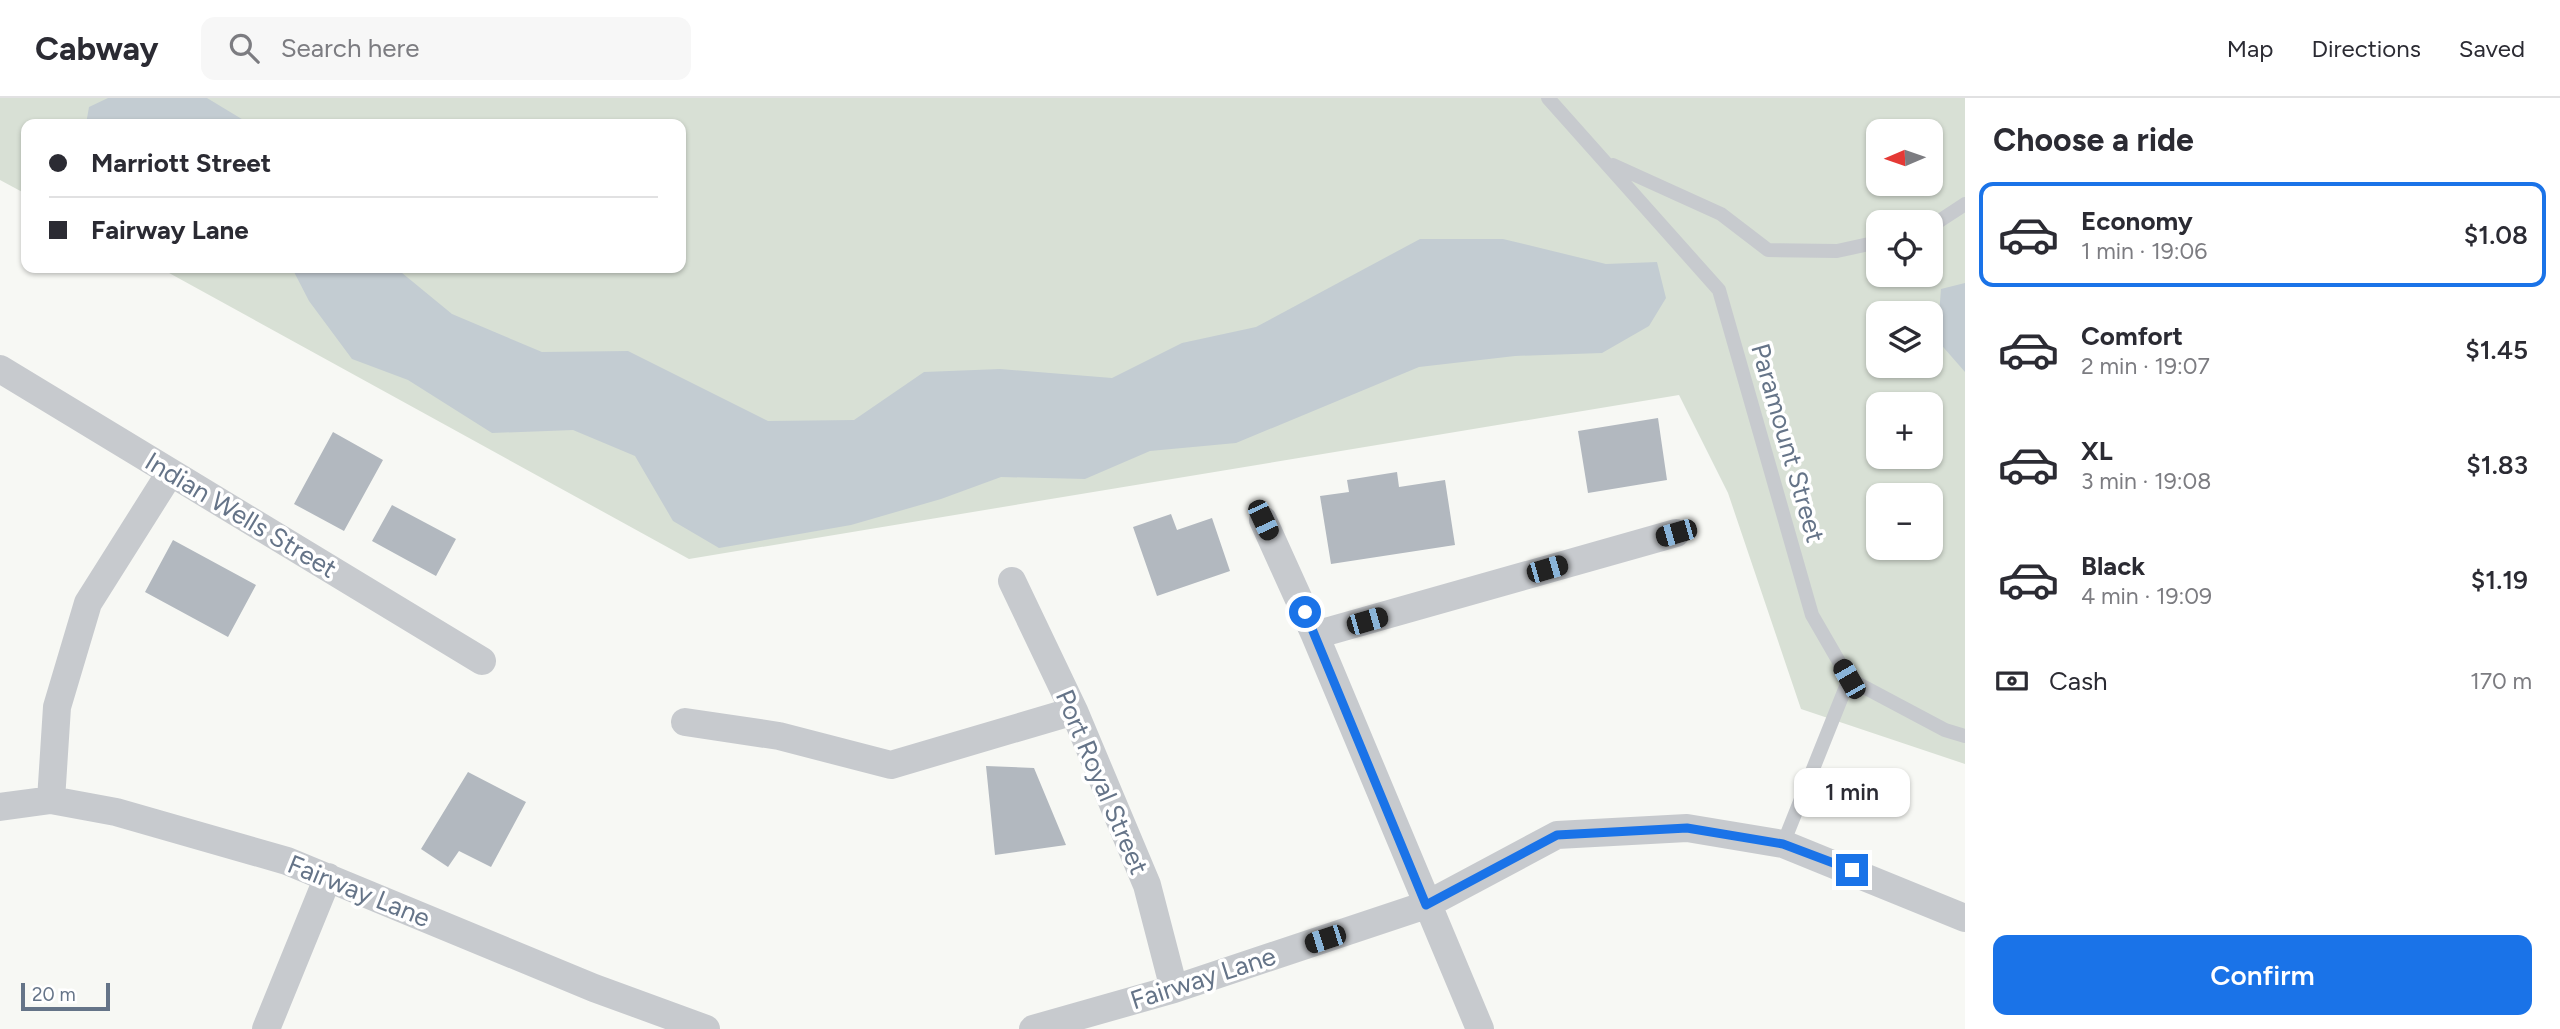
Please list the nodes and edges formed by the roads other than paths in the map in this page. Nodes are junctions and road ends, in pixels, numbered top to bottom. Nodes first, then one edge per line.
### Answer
1 (1548, 98) edge
2 (1608, 163) junction
3 (1965, 205) edge
4 (1943, 219) edge
5 (1866, 245) edge
6 (0, 369) edge
7 (170, 473) junction
8 (1263, 520) dead end
9 (1676, 533) dead end
10 (1012, 582) dead end
11 (1315, 635) junction
12 (482, 661) dead end
13 (1849, 679) junction
14 (1074, 711) junction
15 (685, 722) dead end
16 (1965, 736) edge
17 (51, 800) junction
18 (0, 807) edge
19 (1783, 844) junction
20 (328, 877) junction
21 (1426, 905) junction
22 (1965, 918) edge
23 (1174, 989) junction
24 (266, 1029) edge
25 (706, 1029) edge
26 (1033, 1029) edge
27 (1480, 1029) edge

1 - 2 lane, Paramount Street
2 - 5 lane
2 - 13 lane, Paramount Street
3 - 4 lane
6 - 7 street, Indian Wells Street
7 - 12 street, Indian Wells Street
7 - 17 street
8 - 11 street
9 - 11 street
10 - 14 street, Port Royal Street
11 - 21 street
13 - 16 lane
13 - 19 lane
14 - 15 street
14 - 23 street, Port Royal Street
17 - 18 street, Fairway Lane
17 - 20 street, Fairway Lane
19 - 21 street, Fairway Lane
19 - 22 street, Fairway Lane
20 - 24 street
20 - 25 street, Fairway Lane
21 - 23 street, Fairway Lane
21 - 27 street
23 - 26 street, Fairway Lane

